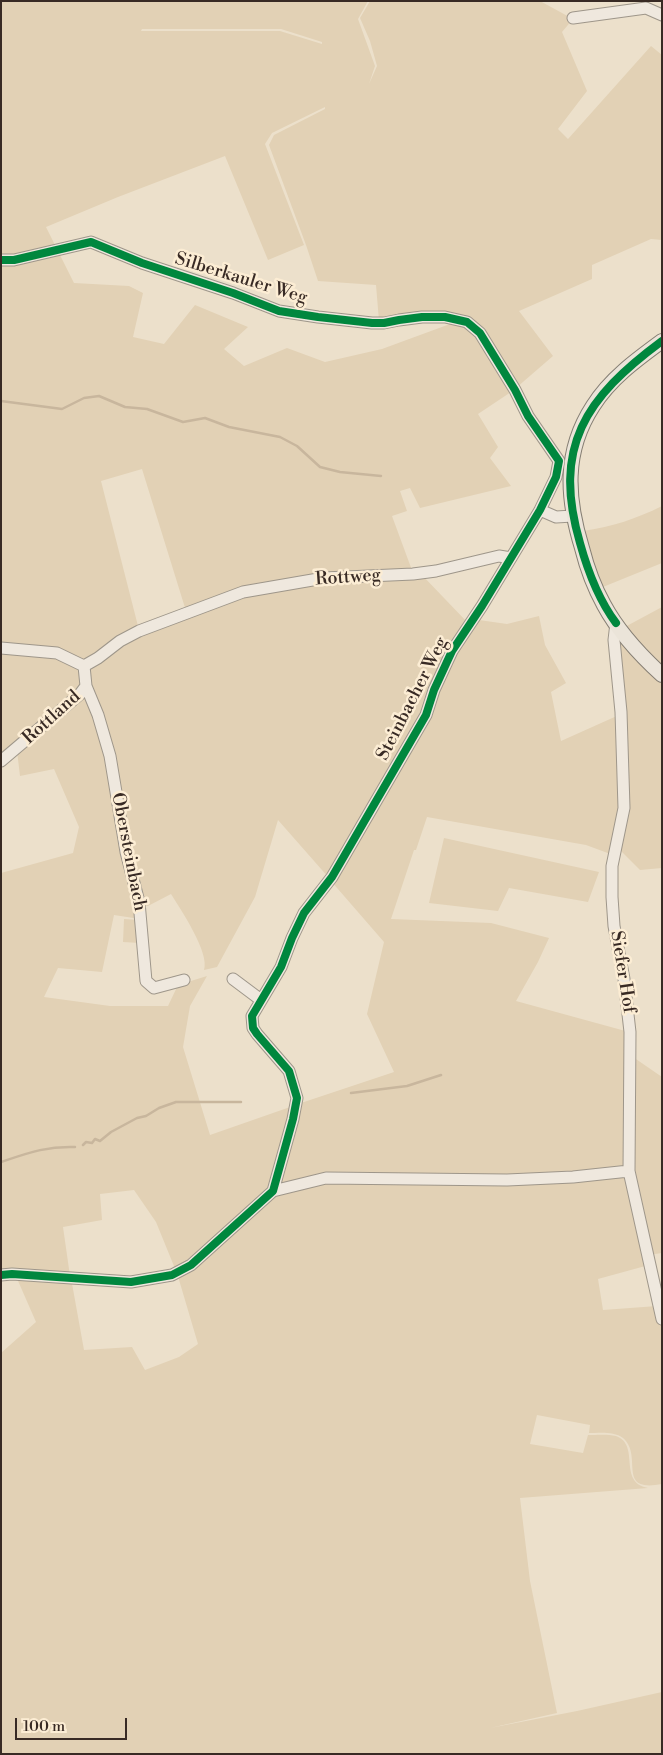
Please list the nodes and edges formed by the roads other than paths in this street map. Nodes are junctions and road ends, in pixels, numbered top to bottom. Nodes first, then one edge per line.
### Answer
1 (662, 15) edge
2 (573, 18) dead end
3 (1, 260) edge
4 (662, 342) edge
5 (571, 468) junction
6 (556, 477) junction
7 (540, 510) junction
8 (573, 516) junction
9 (511, 558) junction
10 (188, 612) joint
11 (616, 623) junction
12 (1, 648) edge
13 (84, 666) junction
14 (662, 675) edge
15 (86, 686) junction
16 (1, 761) edge
17 (233, 979) dead end
18 (184, 980) dead end
19 (261, 1000) junction
20 (628, 1171) junction
21 (273, 1191) junction
22 (1, 1275) edge
23 (662, 1319) edge

1 - 2 street
3 - 6 street, Silberkauler Weg
4 - 5 main road
5 - 6 street
5 - 8 main road
6 - 7 street
7 - 8 street
7 - 9 street, Steinbacher Weg
8 - 11 main road
9 - 10 street, Rottweg
9 - 19 street, Steinbacher Weg
10 - 13 street, Rottland
11 - 14 main road
11 - 20 street, Siefer Hof
12 - 13 street, Rottland
13 - 15 street, Rottland
15 - 16 street, Rottland
15 - 18 street, Obersteinbach
17 - 19 street
19 - 21 street
20 - 21 street
20 - 23 street, Siefer Hof
21 - 22 street

